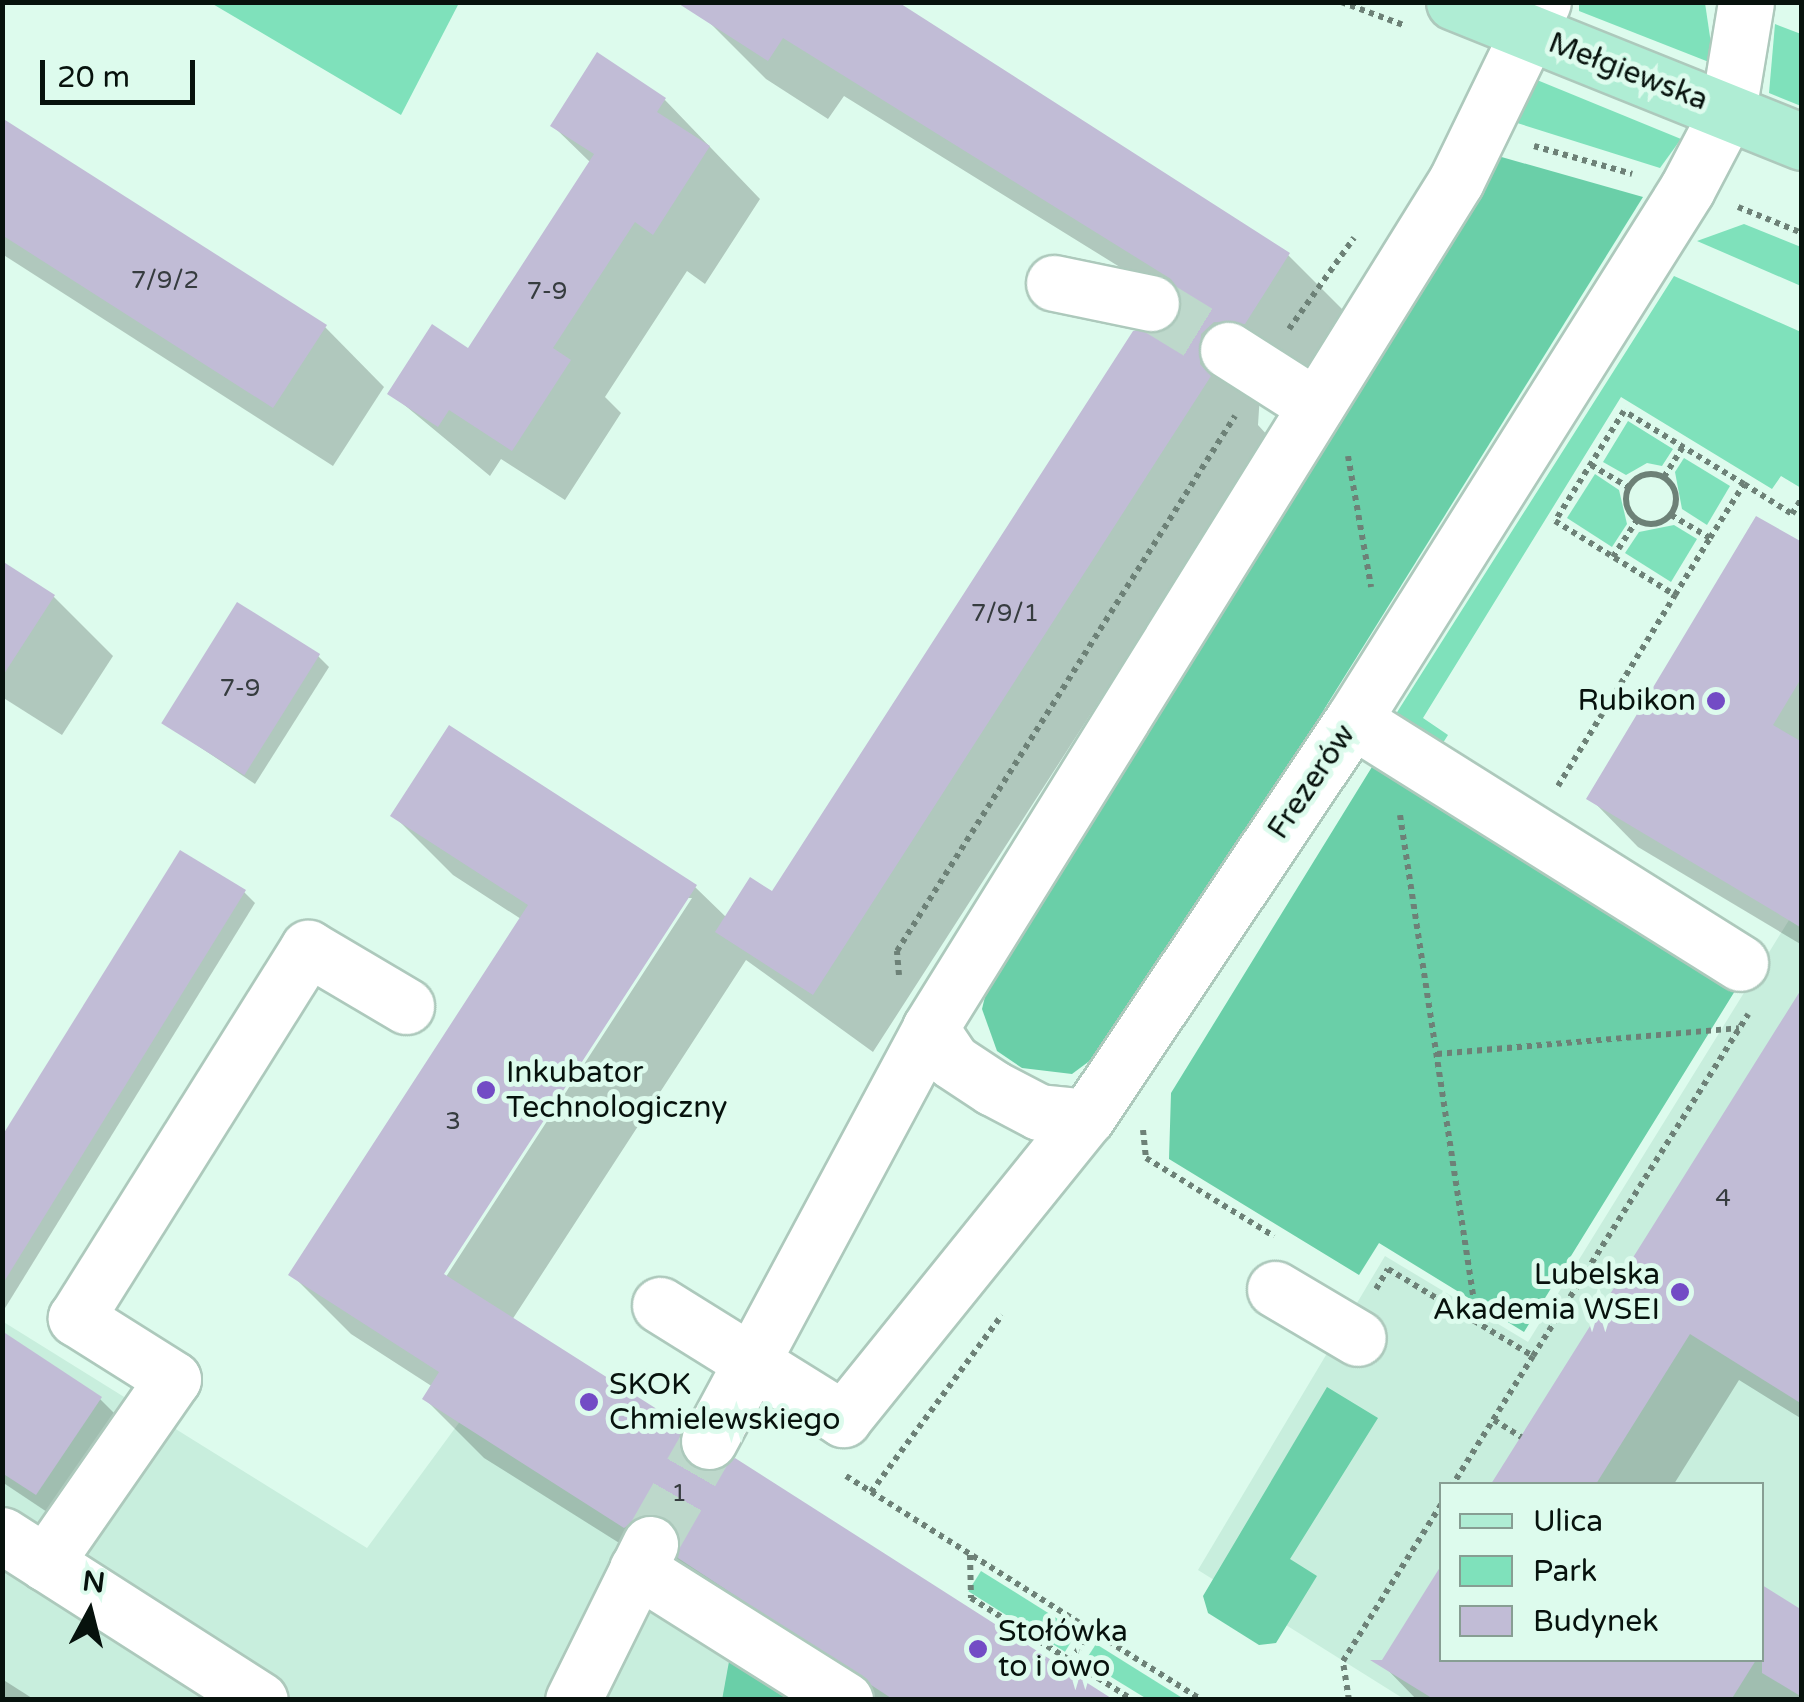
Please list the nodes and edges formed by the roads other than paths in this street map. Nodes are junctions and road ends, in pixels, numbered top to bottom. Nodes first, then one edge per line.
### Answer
1 (1746, 2) edge
2 (1536, 18) edge
3 (1439, 19) edge
4 (1728, 111) junction
5 (1802, 142) edge
6 (1054, 283) dead end
7 (1151, 304) tunnel mouth
8 (1246, 361) tunnel mouth
9 (1330, 420) junction
10 (1353, 720) junction
11 (1748, 981) road end
12 (406, 1006) dead end
13 (916, 1006) junction
14 (1087, 1117) junction
15 (1275, 1288) dead end
16 (660, 1304) dead end
17 (1358, 1338) dead end
18 (750, 1363) junction
19 (708, 1441) tunnel mouth
20 (24, 1549) edge
21 (260, 1700) edge
22 (573, 1700) edge
23 (845, 1700) edge

1 - 4 street, Frezerów
2 - 3 main road, Mełgiewska
2 - 4 main road, Mełgiewska
2 - 9 street
4 - 5 main road, Mełgiewska
4 - 10 street, Frezerów
6 - 7 street
8 - 9 street
9 - 13 street
10 - 11 street
10 - 14 street, Frezerów
12 - 20 street
13 - 14 street
13 - 18 street
14 - 18 street, Frezerów
15 - 17 street
16 - 18 street, Frezerów
18 - 19 street
20 - 21 street
22 - 23 street

